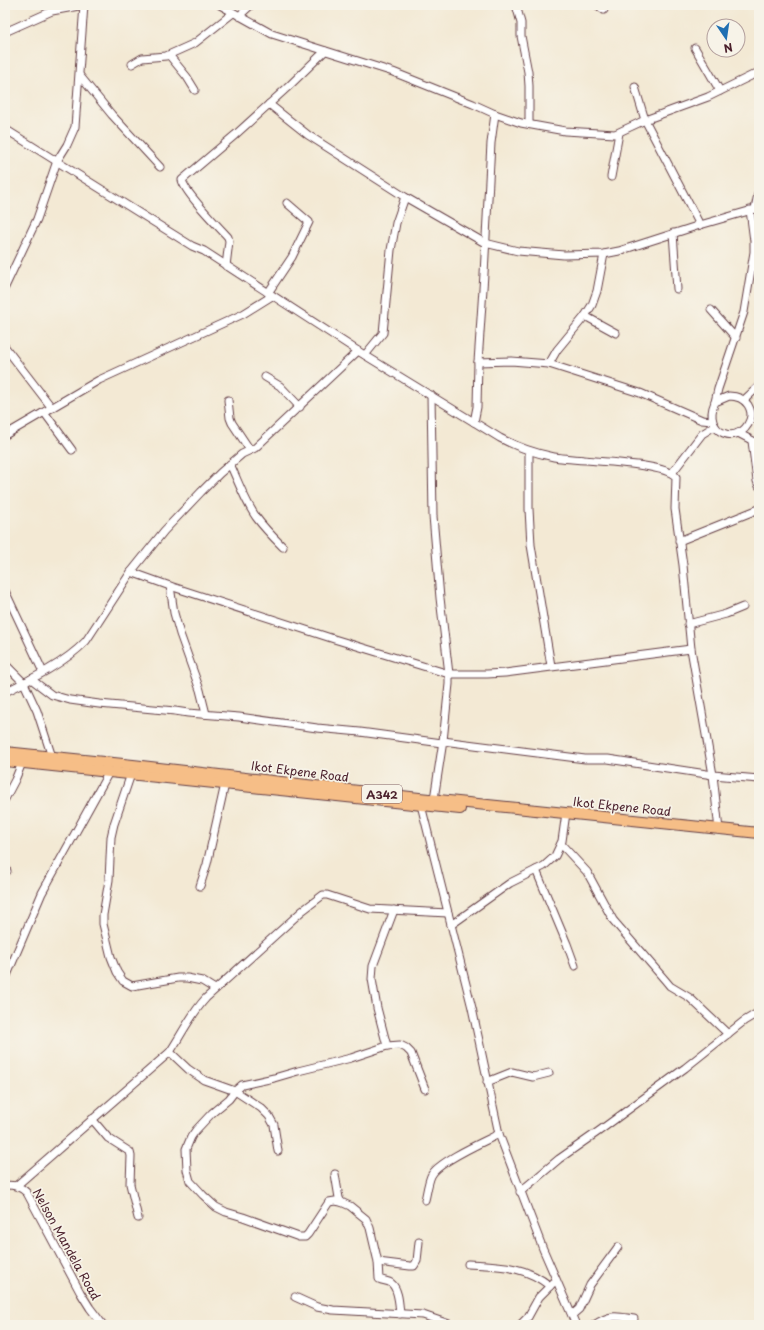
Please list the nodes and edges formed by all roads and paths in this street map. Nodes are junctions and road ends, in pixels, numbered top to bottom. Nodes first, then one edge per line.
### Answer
1 (220, 5) edge
2 (251, 5) edge
3 (516, 5) edge
4 (597, 5) edge
5 (604, 10) dead end
6 (236, 14) junction
7 (5, 32) edge
8 (695, 48) dead end
9 (325, 51) junction
10 (170, 55) junction
11 (132, 64) dead end
12 (759, 72) edge
13 (80, 76) junction
14 (635, 87) dead end
15 (194, 90) dead end
16 (720, 91) junction
17 (269, 104) junction
18 (495, 114) junction
19 (645, 120) junction
20 (529, 124) junction
21 (5, 129) edge
22 (620, 132) junction
23 (57, 161) junction
24 (160, 167) dead end
25 (611, 177) dead end
26 (759, 189) edge
27 (405, 197) junction
28 (287, 203) dead end
29 (754, 209) edge
30 (700, 225) junction
31 (673, 233) junction
32 (485, 243) junction
33 (604, 254) junction
34 (226, 266) junction
35 (5, 287) edge
36 (677, 289) dead end
37 (270, 294) junction
38 (711, 310) dead end
39 (585, 316) junction
40 (616, 333) dead end
41 (736, 338) junction
42 (5, 347) edge
43 (361, 353) junction
44 (478, 362) junction
45 (550, 364) junction
46 (265, 376) dead end
47 (759, 386) edge
48 (431, 395) junction
49 (228, 400) dead end
50 (744, 400) junction
51 (716, 402) junction
52 (300, 407) junction
53 (52, 408) junction
54 (44, 412) junction
55 (474, 422) junction
56 (714, 424) junction
57 (738, 434) junction
58 (5, 435) edge
59 (752, 441) junction
60 (759, 444) edge
61 (72, 450) dead end
62 (250, 450) junction
63 (529, 451) junction
64 (230, 464) junction
65 (672, 473) junction
66 (759, 486) edge
67 (759, 509) edge
68 (679, 541) junction
69 (283, 547) dead end
70 (131, 572) junction
71 (170, 586) junction
72 (5, 591) edge
73 (743, 607) dead end
74 (688, 624) junction
75 (691, 649) junction
76 (5, 664) edge
77 (551, 666) junction
78 (43, 672) junction
79 (449, 674) junction
80 (31, 679) junction
81 (24, 684) junction
82 (5, 692) edge
83 (206, 714) junction
84 (442, 742) junction
85 (5, 752) edge
86 (52, 757) junction
87 (5, 761) edge
88 (22, 763) junction
89 (109, 772) junction
90 (131, 774) junction
91 (713, 775) junction
92 (759, 779) edge
93 (226, 784) junction
94 (5, 799) edge
95 (434, 799) junction
96 (421, 805) junction
97 (566, 816) junction
98 (719, 830) junction
99 (759, 833) edge
100 (759, 840) edge
101 (561, 844) junction
102 (536, 870) junction
103 (200, 886) dead end
104 (394, 910) junction
105 (448, 913) junction
106 (451, 925) junction
107 (575, 966) dead end
108 (5, 980) edge
109 (215, 989) junction
110 (759, 1012) edge
111 (728, 1034) junction
112 (387, 1046) junction
113 (170, 1052) junction
114 (549, 1073) dead end
115 (487, 1082) junction
116 (425, 1089) dead end
117 (235, 1091) junction
118 (92, 1119) junction
119 (499, 1134) junction
120 (278, 1151) dead end
121 (335, 1174) dead end
122 (5, 1185) edge
123 (16, 1186) junction
124 (520, 1192) junction
125 (425, 1200) dead end
126 (341, 1202) junction
127 (138, 1218) dead end
128 (419, 1242) dead end
129 (618, 1247) dead end
130 (378, 1262) junction
131 (468, 1264) dead end
132 (556, 1281) junction
133 (550, 1286) junction
134 (295, 1297) dead end
135 (400, 1314) junction
136 (572, 1315) junction
137 (634, 1319) dead end
138 (103, 1325) edge
139 (452, 1325) edge
140 (520, 1325) edge
141 (576, 1325) edge
142 (594, 1325) edge

1 - 6 street
2 - 6 street
3 - 20 street
4 - 5 street
6 - 9 street
6 - 10 street
7 - 13 street
8 - 16 street
9 - 17 street
9 - 18 street
10 - 11 street
10 - 15 street
12 - 16 street
13 - 23 street
13 - 24 street
14 - 19 street
16 - 19 street
17 - 27 street
17 - 34 street
18 - 20 street
18 - 32 street
19 - 22 street
19 - 30 street
20 - 22 street
21 - 23 street
22 - 25 street
23 - 34 street
23 - 35 street
26 - 29 street
27 - 32 street
27 - 43 street
28 - 37 street
29 - 30 street
29 - 41 street
30 - 31 street
31 - 33 street
31 - 36 street
32 - 33 street
32 - 44 street
33 - 39 street
34 - 37 street
37 - 43 street
37 - 53 street
38 - 41 street
39 - 40 street
39 - 45 street
41 - 51 street
42 - 53 street
43 - 48 street
43 - 52 street
44 - 45 street
44 - 55 street
45 - 56 street
46 - 52 street
47 - 50 street
48 - 55 street
48 - 79 street
49 - 62 street
50 - 51 street
50 - 57 street
51 - 56 street
52 - 62 street
53 - 54 street
54 - 58 street
54 - 61 street
55 - 63 street
56 - 57 street
56 - 65 street
57 - 59 street
59 - 60 street
59 - 66 street
62 - 64 street
63 - 65 street
63 - 77 street
64 - 69 street
64 - 70 street
65 - 68 street
67 - 68 street
68 - 74 street
70 - 71 street
70 - 78 street
71 - 79 street
71 - 83 street
72 - 78 street
73 - 74 street
74 - 75 street
75 - 77 street
75 - 91 street
76 - 81 street
77 - 79 street
78 - 80 street
79 - 84 street
80 - 81 street
80 - 83 street
81 - 82 street
81 - 86 street
83 - 84 street
84 - 91 street
84 - 95 street
85 - 86 highway, Ikot Ekpene Road / A342
86 - 95 highway, Ikot Ekpene Road / A342
87 - 88 highway, Ikot Ekpene Road / A342
88 - 89 highway, Ikot Ekpene Road / A342
88 - 94 street
89 - 90 highway, Ikot Ekpene Road / A342
89 - 108 street
90 - 93 highway, Ikot Ekpene Road / A342
90 - 109 street
91 - 92 street
91 - 98 street
93 - 96 highway, Ikot Ekpene Road / A342
93 - 103 street
95 - 97 highway, Ikot Ekpene Road / A342
96 - 97 highway, Ikot Ekpene Road / A342
96 - 105 street
97 - 98 highway, Ikot Ekpene Road / A342
97 - 100 highway, Ikot Ekpene Road / A342
97 - 101 street
98 - 99 highway, Ikot Ekpene Road / A342
101 - 102 street
101 - 111 street
102 - 106 street
102 - 107 street
104 - 105 street
104 - 109 street
104 - 112 street
105 - 106 street
106 - 115 street
109 - 113 street
110 - 111 street
111 - 124 street
112 - 116 street
112 - 117 street
113 - 117 street
113 - 118 street
114 - 115 street
115 - 119 street
117 - 120 street
117 - 126 street
118 - 123 street
118 - 127 street
119 - 124 street
119 - 125 street
121 - 126 street
122 - 123 street, Nelson Mandela Road
123 - 138 street, Nelson Mandela Road
124 - 132 street
126 - 130 street
128 - 130 street
129 - 136 street
130 - 135 street
131 - 133 street
132 - 133 street
132 - 136 street
133 - 140 street
134 - 135 street
135 - 139 street
136 - 141 street
137 - 142 street

